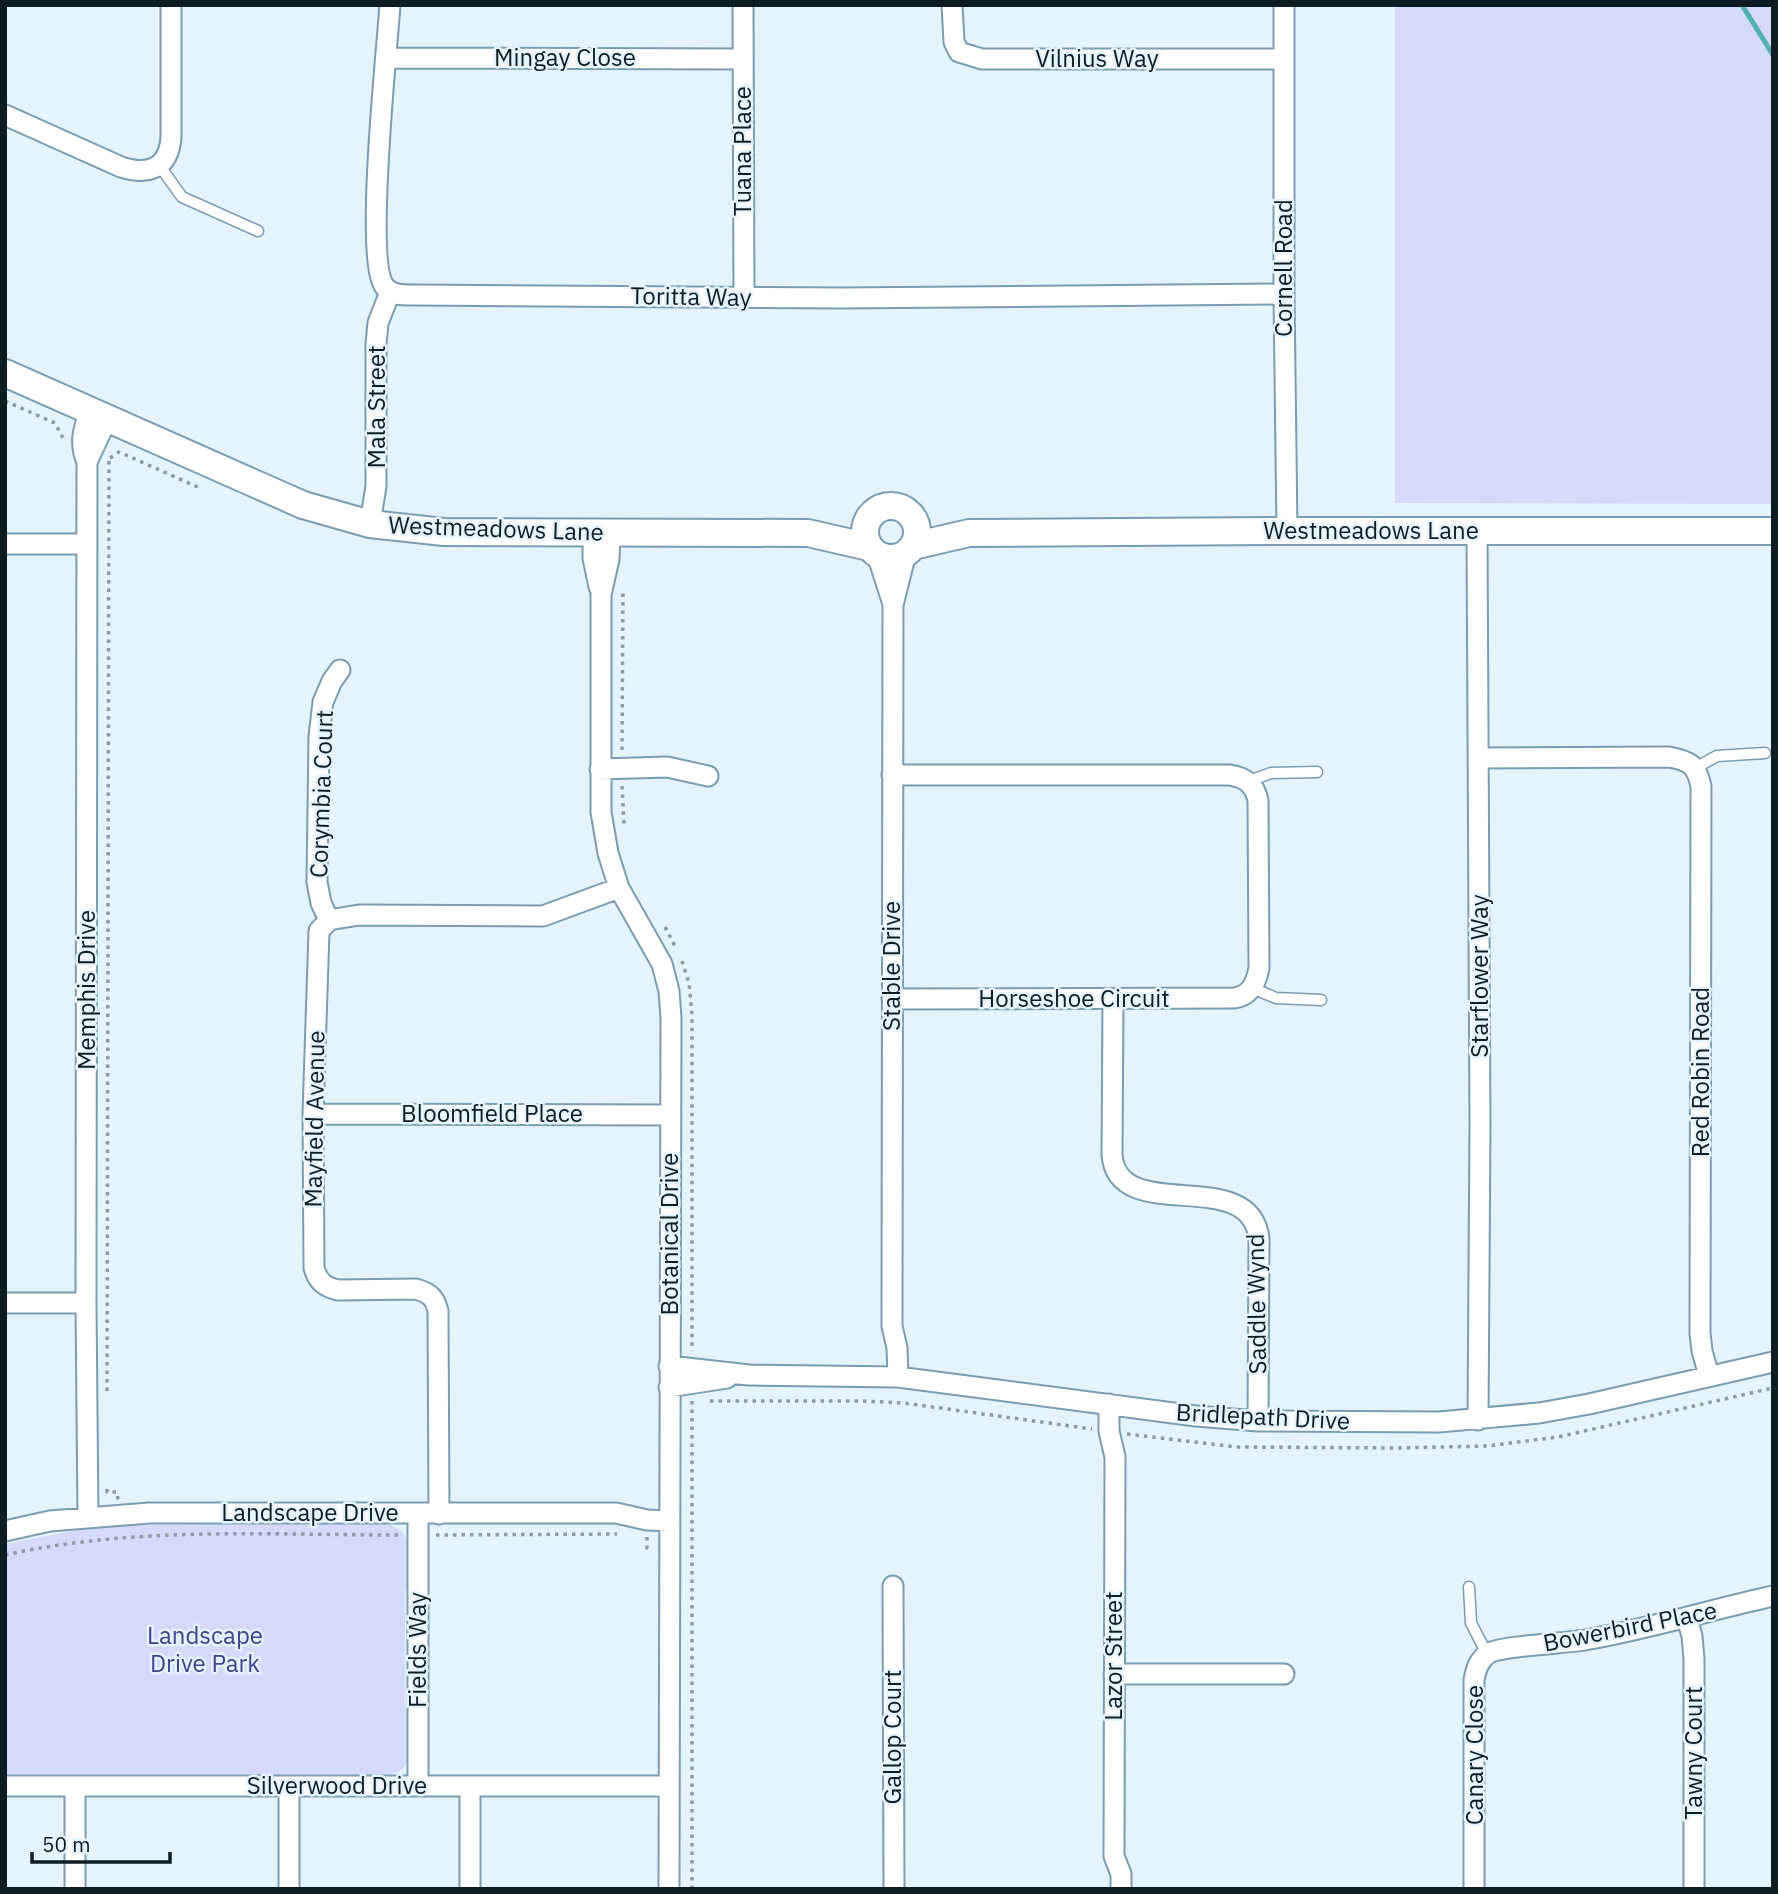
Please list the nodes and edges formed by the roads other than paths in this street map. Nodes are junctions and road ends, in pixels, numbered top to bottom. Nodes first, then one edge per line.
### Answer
1 (171, 5) edge
2 (390, 5) edge
3 (743, 5) edge
4 (953, 5) edge
5 (1284, 5) edge
6 (387, 58) junction
7 (743, 59) junction
8 (1284, 59) junction
9 (5, 115) edge
10 (159, 165) junction
11 (258, 231) dead end
12 (390, 292) junction
13 (1284, 294) junction
14 (744, 298) junction
15 (5, 373) edge
16 (99, 415) junction
17 (871, 516) junction
18 (913, 518) junction
19 (370, 524) junction
20 (1287, 530) junction
21 (1477, 531) junction
22 (1773, 531) edge
23 (601, 533) junction
24 (808, 533) junction
25 (969, 533) junction
26 (5, 544) edge
27 (86, 544) junction
28 (873, 550) junction
29 (910, 550) junction
30 (893, 605) junction
31 (340, 670) dead end
32 (1765, 753) dead end
33 (1479, 758) junction
34 (1695, 768) junction
35 (600, 769) junction
36 (1317, 772) dead end
37 (892, 775) junction
38 (708, 776) dead end
39 (1249, 782) junction
40 (619, 888) junction
41 (329, 919) junction
42 (1252, 988) junction
43 (892, 999) junction
44 (1112, 999) junction
45 (1321, 1000) dead end
46 (313, 1114) junction
47 (671, 1115) junction
48 (5, 1303) edge
49 (86, 1303) junction
50 (1773, 1362) edge
51 (669, 1366) junction
52 (749, 1375) junction
53 (1709, 1376) junction
54 (891, 1377) junction
55 (669, 1387) junction
56 (1116, 1406) junction
57 (1478, 1420) junction
58 (1258, 1421) junction
59 (418, 1513) junction
60 (670, 1513) junction
61 (439, 1514) junction
62 (88, 1518) junction
63 (5, 1531) edge
64 (893, 1586) dead end
65 (1469, 1587) dead end
66 (1773, 1596) edge
67 (1687, 1618) junction
68 (1488, 1654) junction
69 (1114, 1674) junction
70 (1284, 1674) dead end
71 (5, 1786) edge
72 (75, 1786) junction
73 (289, 1786) junction
74 (418, 1786) junction
75 (470, 1786) junction
76 (669, 1786) junction
77 (1114, 1856) junction
78 (75, 1889) edge
79 (289, 1889) edge
80 (470, 1889) edge
81 (669, 1889) edge
82 (894, 1889) edge
83 (1108, 1889) edge
84 (1121, 1889) edge
85 (1474, 1889) edge
86 (1694, 1889) edge

1 - 10 street
2 - 6 street
3 - 7 street, Tuana Place
4 - 8 street, Vilnius Way
5 - 8 street, Cornell Road
6 - 7 street, Mingay Close
6 - 12 street
7 - 14 street, Tuana Place
8 - 13 street, Cornell Road
9 - 10 street
10 - 11 lane
12 - 14 street, Toritta Way
12 - 19 street, Mala Street
13 - 14 street, Toritta Way
13 - 20 street, Cornell Road
15 - 16 street, Westmeadows Lane
16 - 19 street, Westmeadows Lane
16 - 27 street, Memphis Drive
17 - 18 street
17 - 24 street, Westmeadows Lane
17 - 28 street
18 - 25 street, Westmeadows Lane
18 - 29 street
19 - 23 street, Westmeadows Lane
20 - 21 street, Westmeadows Lane
20 - 25 street, Westmeadows Lane
21 - 22 street, Westmeadows Lane
21 - 33 street, Starflower Way
23 - 24 street, Westmeadows Lane
23 - 35 street, Botanical Drive
24 - 28 street, Westmeadows Lane
25 - 29 street, Westmeadows Lane
26 - 27 street
27 - 49 street, Memphis Drive
28 - 29 street
28 - 30 street, Stable Drive
29 - 30 street, Stable Drive
30 - 37 street, Stable Drive
31 - 41 street, Corymbia Court
32 - 34 lane
33 - 34 street
33 - 57 street, Starflower Way
34 - 53 street, Red Robin Road
35 - 38 street
35 - 40 street, Botanical Drive
36 - 39 lane
37 - 39 street
37 - 43 street, Stable Drive
39 - 42 street
40 - 41 street
40 - 47 street, Botanical Drive
41 - 46 street, Mayfield Avenue
42 - 44 street, Horseshoe Circuit
42 - 45 lane
43 - 44 street, Horseshoe Circuit
43 - 54 street, Stable Drive
44 - 58 street, Saddle Wynd
46 - 47 street, Bloomfield Place
46 - 61 street, Mayfield Avenue
47 - 51 street, Botanical Drive
48 - 49 street
49 - 62 street, Memphis Drive
50 - 53 street, Bridlepath Drive
51 - 52 street, Bridlepath Drive
51 - 55 street, Botanical Drive
52 - 54 street, Bridlepath Drive
52 - 55 street, Bridlepath Drive
53 - 57 street, Bridlepath Drive
54 - 56 street, Bridlepath Drive
55 - 60 street, Botanical Drive
56 - 58 street, Bridlepath Drive
56 - 69 street, Lazor Street
57 - 58 street, Bridlepath Drive
59 - 61 street, Landscape Drive
59 - 62 street, Landscape Drive
59 - 74 street, Fields Way
60 - 61 street, Landscape Drive
60 - 76 street, Botanical Drive
62 - 63 street, Landscape Drive
64 - 82 street, Gallop Court
65 - 68 lane, Canary Close
66 - 67 street, Bowerbird Place
67 - 68 street, Bowerbird Place
67 - 86 street, Tawny Court
68 - 85 street, Canary Close
69 - 70 street
69 - 77 street, Lazor Street
71 - 72 street, Silverwood Drive
72 - 73 street, Silverwood Drive
72 - 78 street
73 - 74 street, Silverwood Drive
73 - 79 street
74 - 75 street, Silverwood Drive
75 - 76 street, Silverwood Drive
75 - 80 street
76 - 81 street, Botanical Drive
77 - 83 street, Lazor Street
77 - 84 street, Lazor Street

